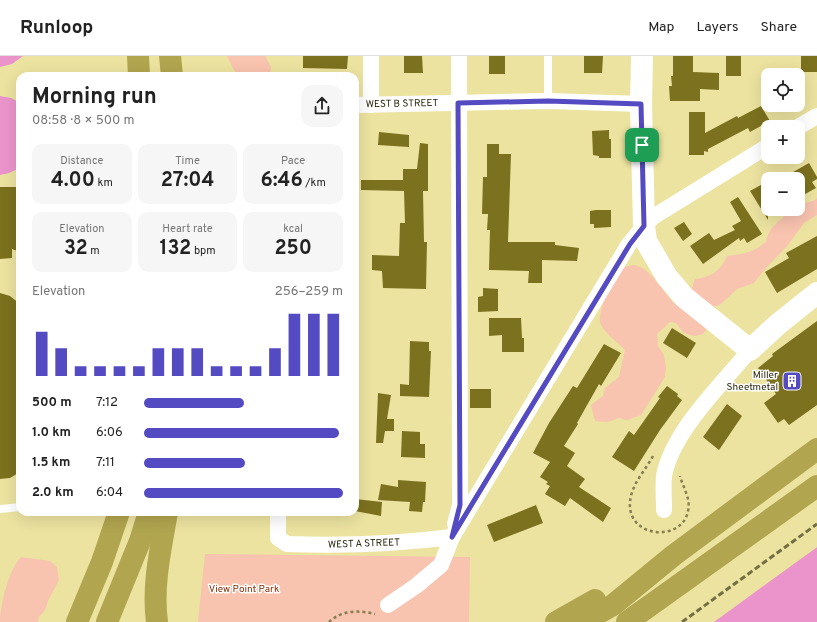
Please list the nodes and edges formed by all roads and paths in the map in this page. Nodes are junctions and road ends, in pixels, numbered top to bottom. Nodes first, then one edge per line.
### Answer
1 (138, 56) edge
2 (170, 56) edge
3 (372, 56) edge
4 (459, 56) edge
5 (548, 56) edge
6 (642, 56) edge
7 (139, 72) edge
8 (172, 72) edge
9 (548, 101) junction
10 (458, 103) junction
11 (641, 104) junction
12 (359, 105) edge
13 (371, 105) junction
14 (817, 116) edge
15 (805, 123) edge
16 (761, 150) edge
17 (644, 226) junction
18 (817, 293) edge
19 (750, 350) junction
20 (817, 449) edge
21 (817, 486) edge
22 (16, 507) edge
23 (0, 509) edge
24 (664, 510) dead end
25 (118, 516) edge
26 (148, 516) edge
27 (166, 516) edge
28 (278, 516) edge
29 (452, 537) junction
30 (674, 555) junction
31 (384, 610) joint
32 (77, 622) edge
33 (107, 622) edge
34 (157, 622) edge
35 (330, 622) edge
36 (556, 622) edge
37 (583, 622) edge
38 (627, 622) edge

1 - 7 highway
2 - 8 highway
3 - 13 street
4 - 10 street
5 - 9 lane
6 - 11 main road
9 - 10 street, WEST B STREET
9 - 11 street, WEST B STREET
10 - 13 street, WEST B STREET
10 - 29 street
11 - 17 main road
12 - 13 street, WEST B STREET
14 - 15 street
16 - 17 street
17 - 19 main road
17 - 29 street
18 - 19 main road
19 - 24 street
20 - 30 highway
21 - 38 highway
22 - 23 lane
25 - 32 highway
26 - 33 highway
27 - 34 highway
28 - 29 street, WEST A STREET
29 - 31 street
30 - 36 highway
30 - 37 highway
31 - 35 path

